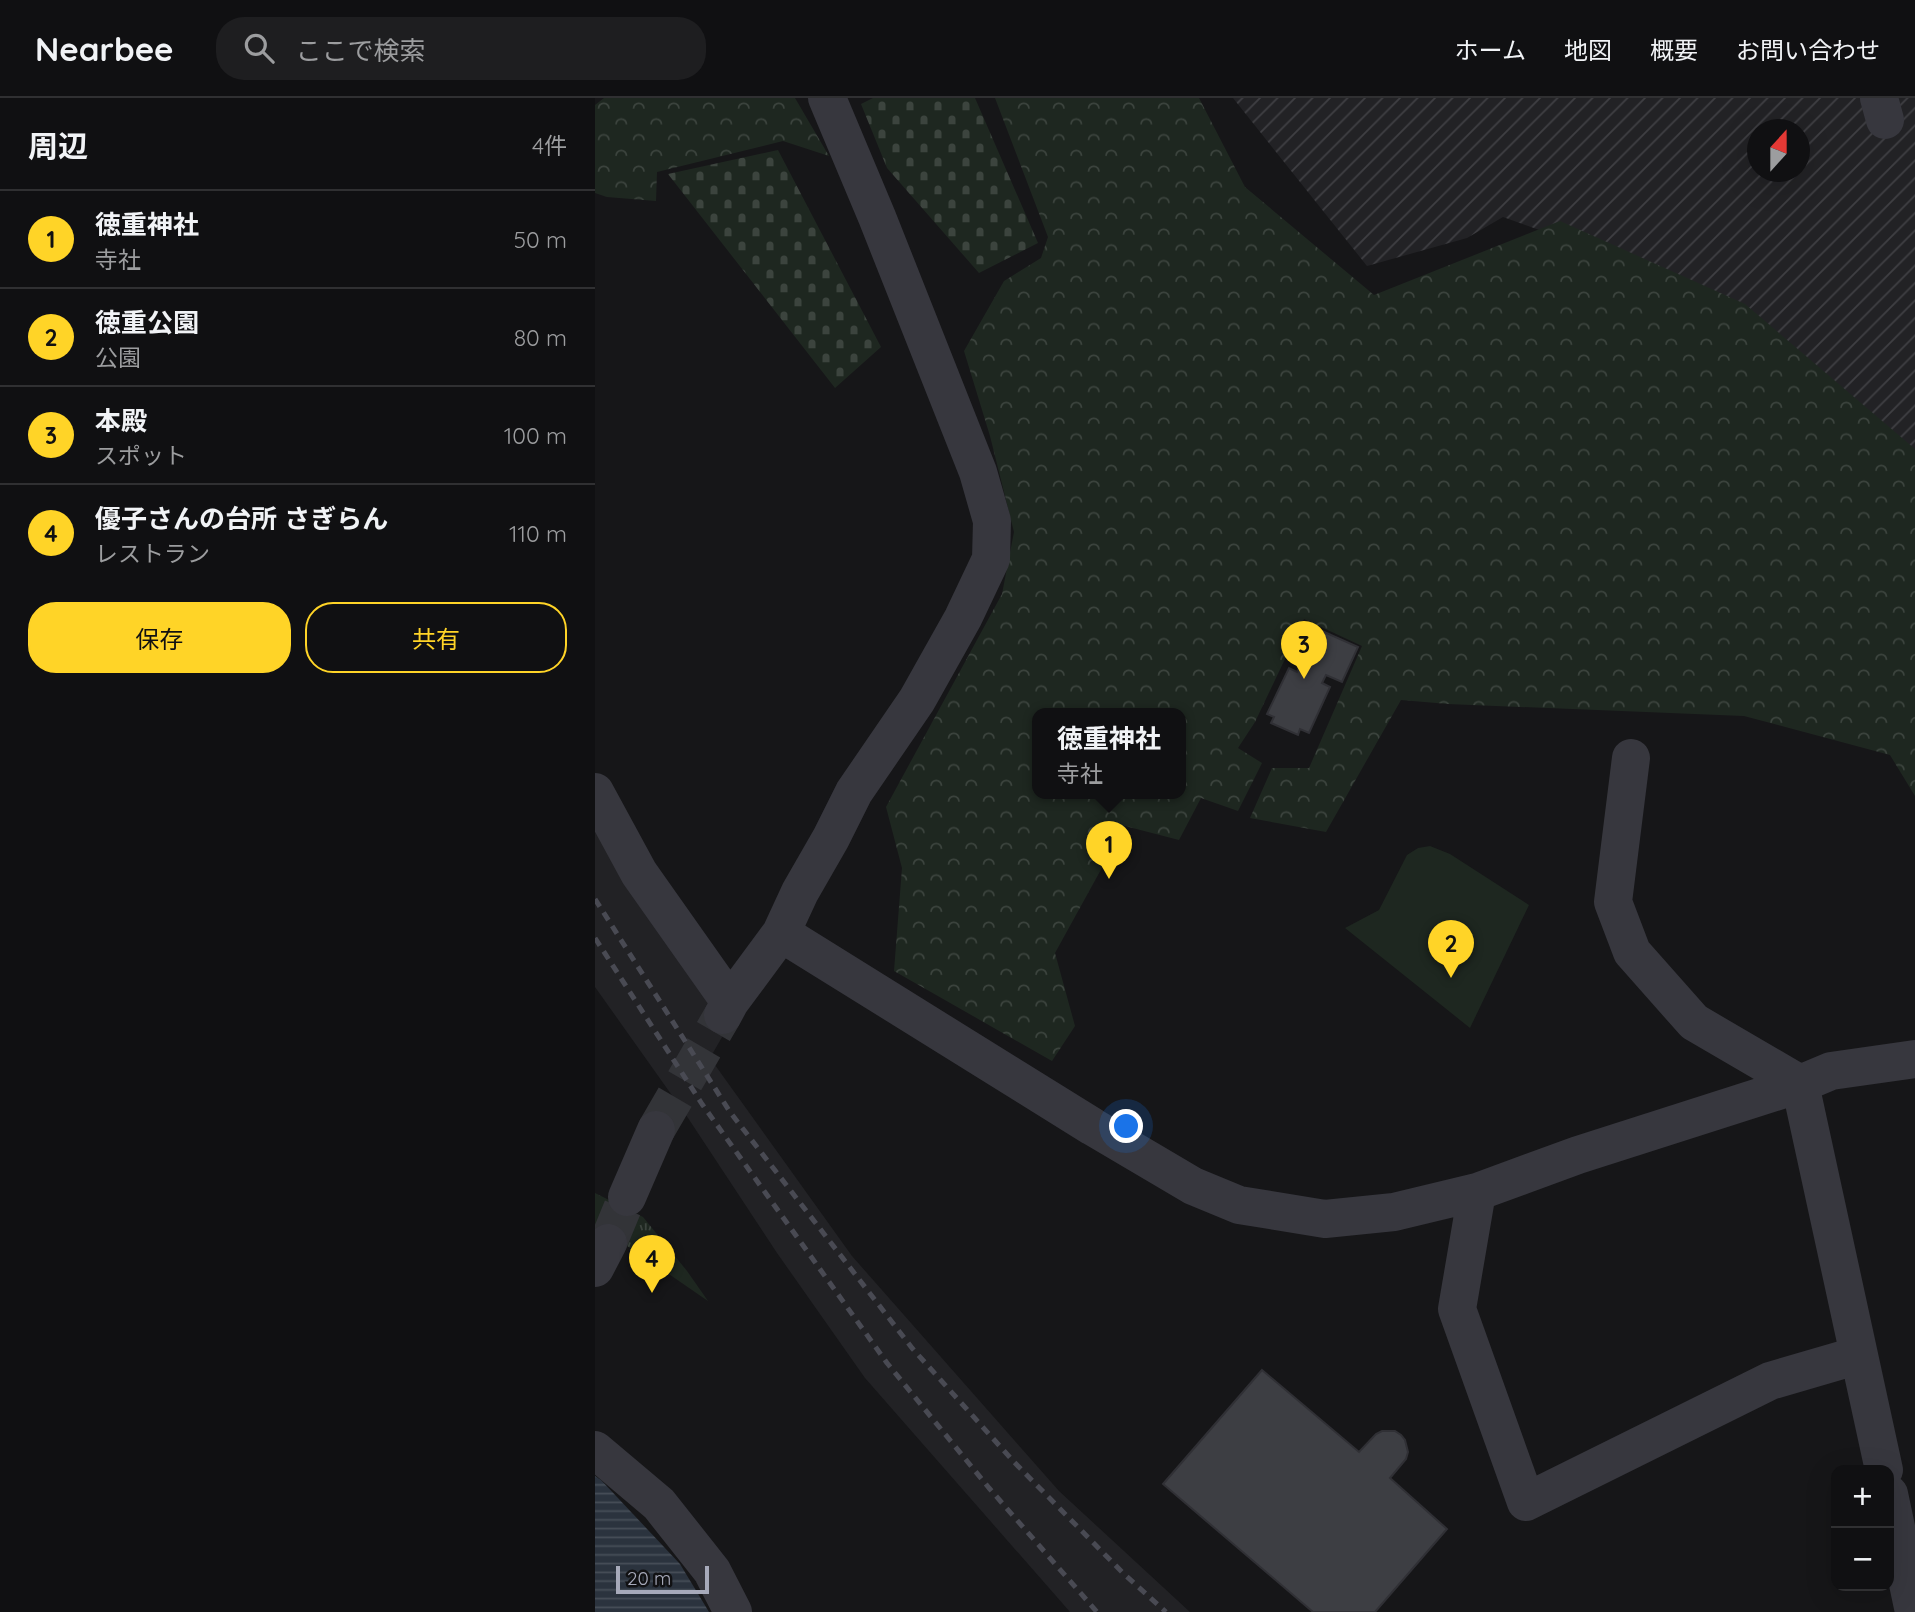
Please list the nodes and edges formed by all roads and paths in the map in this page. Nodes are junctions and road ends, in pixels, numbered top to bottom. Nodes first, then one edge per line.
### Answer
1 (827, 98) edge
2 (1631, 758) dead end
3 (595, 792) edge
4 (781, 933) junction
5 (1915, 1059) edge
6 (1800, 1084) junction
7 (656, 1130) tunnel mouth
8 (1477, 1192) junction
9 (627, 1197) tunnel mouth
10 (1859, 1355) junction
11 (595, 1450) edge
12 (1883, 1465) edge
13 (1894, 1518) edge
14 (733, 1612) edge
15 (1914, 1612) edge

1 - 4 street
2 - 6 street
3 - 4 street
4 - 8 street
5 - 6 street
6 - 8 street
6 - 10 street
7 - 9 street
8 - 10 street
10 - 12 street
11 - 14 street
13 - 15 street

